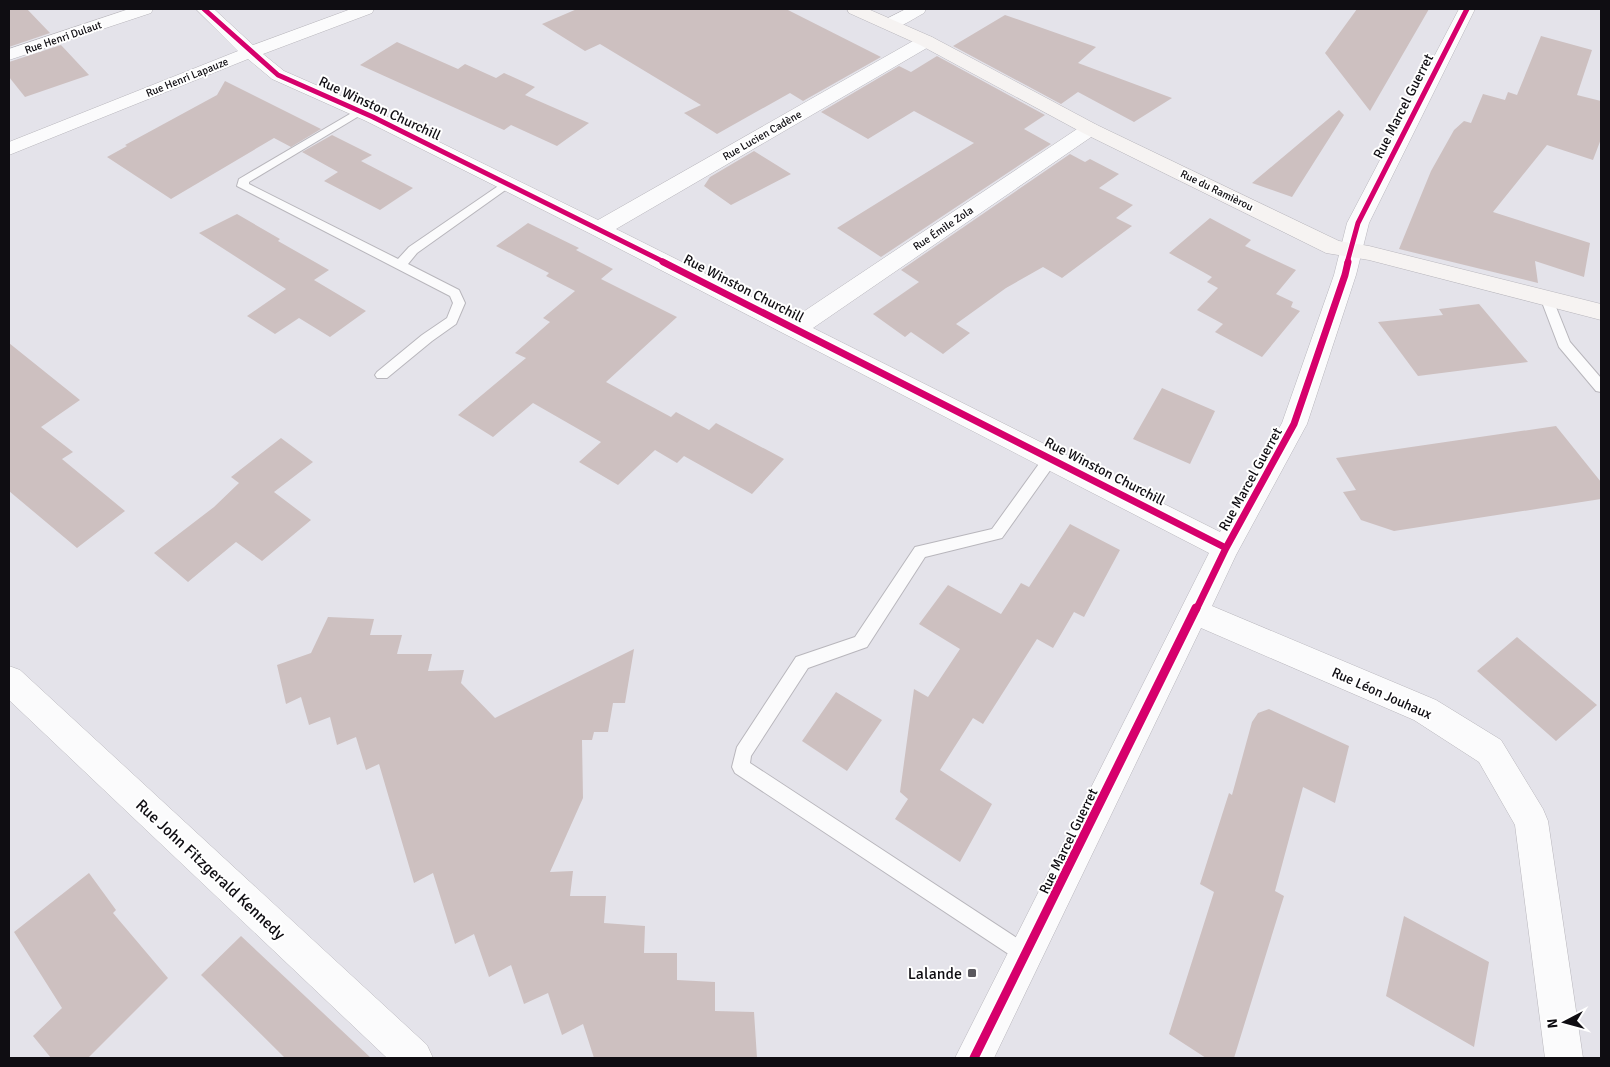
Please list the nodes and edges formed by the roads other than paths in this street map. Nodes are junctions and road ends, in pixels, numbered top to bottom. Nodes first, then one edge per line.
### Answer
1 (145, 9) edge
2 (204, 9) edge
3 (366, 9) edge
4 (854, 9) edge
5 (918, 9) edge
6 (1467, 9) edge
7 (890, 24) junction
8 (926, 41) junction
9 (250, 52) junction
10 (9, 55) edge
11 (360, 111) junction
12 (1090, 129) junction
13 (9, 149) edge
14 (508, 184) junction
15 (599, 229) junction
16 (1350, 250) junction
17 (400, 265) junction
18 (1546, 297) junction
19 (1601, 312) edge
20 (796, 328) junction
21 (382, 375) dead end
22 (1601, 387) edge
23 (1051, 458) junction
24 (1226, 548) junction
25 (1195, 612) junction
26 (9, 680) edge
27 (1026, 955) junction
28 (414, 1058) edge
29 (974, 1058) edge
30 (1564, 1058) edge

1 - 10 street, Rue Henri Dulaut
2 - 9 street, Rue Winston Churchill
3 - 9 street, Rue Henri Lapauze
4 - 7 street, Rue du Ramièrou
5 - 7 street
6 - 16 street, Rue Marcel Guerret
7 - 8 street, Rue du Ramièrou
8 - 12 street, Rue du Ramièrou
8 - 15 street, Rue Lucien Cadène
9 - 11 street, Rue Winston Churchill
9 - 13 street, Rue Henri Lapauze
11 - 14 street, Rue Winston Churchill
11 - 17 lane
12 - 16 street, Rue du Ramièrou
12 - 20 street, Rue Émile Zola
14 - 15 street, Rue Winston Churchill
14 - 17 lane
15 - 20 street, Rue Winston Churchill
16 - 18 street, Rue du Ramièrou
16 - 24 street, Rue Marcel Guerret
17 - 21 lane
18 - 19 street, Rue du Ramièrou
18 - 22 lane
20 - 23 street, Rue Winston Churchill
23 - 24 street, Rue Winston Churchill
23 - 27 lane
24 - 25 street, Rue Marcel Guerret
25 - 27 street, Rue Marcel Guerret
25 - 30 street, Rue Léon Jouhaux
26 - 28 street, Rue John Fitzgerald Kennedy
27 - 29 street, Rue Marcel Guerret

